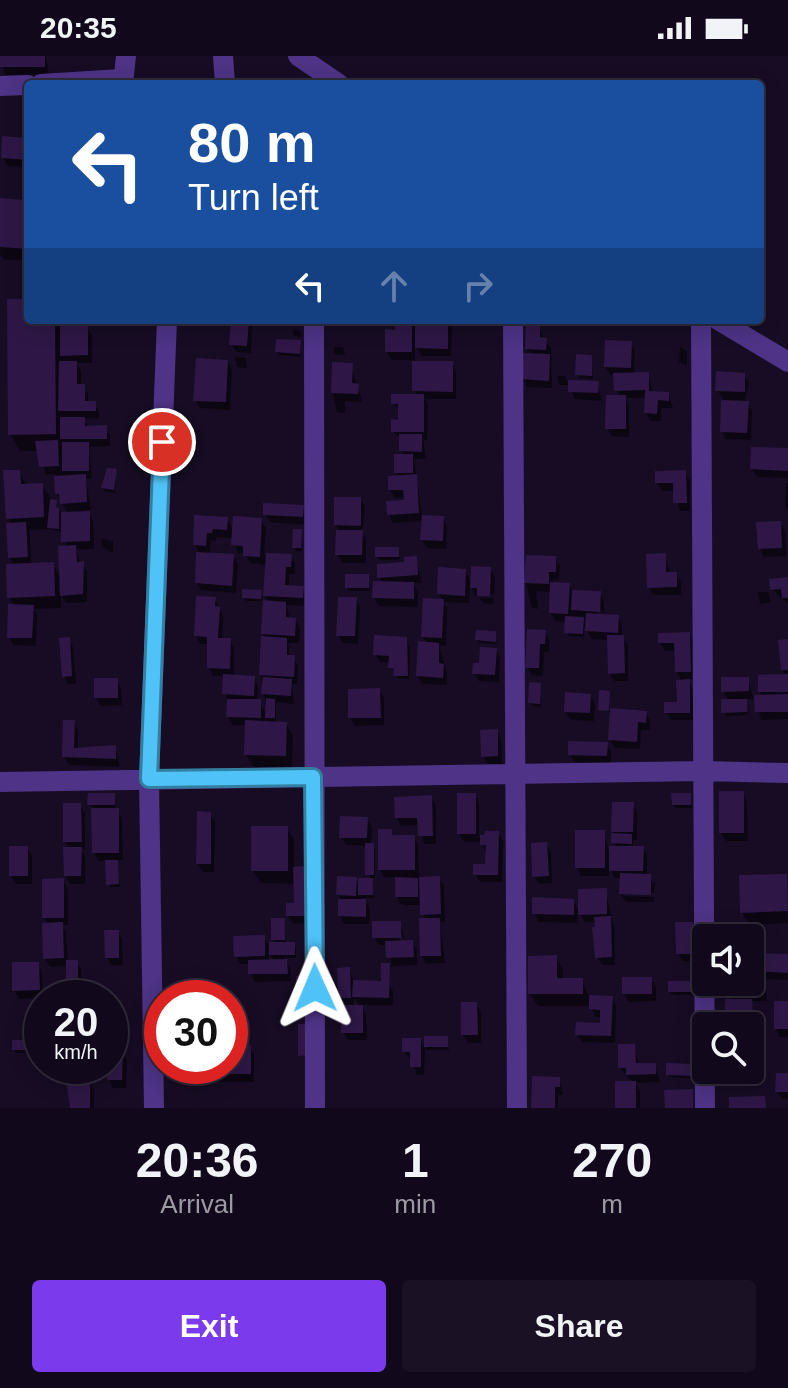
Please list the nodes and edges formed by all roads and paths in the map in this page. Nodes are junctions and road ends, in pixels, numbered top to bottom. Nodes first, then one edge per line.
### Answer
1 (126, 56) edge
2 (223, 56) edge
3 (309, 69) edge
4 (122, 80) edge
5 (225, 80) edge
6 (331, 80) edge
7 (24, 85) edge
8 (0, 86) edge
9 (167, 324) edge
10 (314, 324) edge
11 (513, 324) edge
12 (701, 324) edge
13 (725, 324) edge
14 (788, 362) edge
15 (703, 771) junction
16 (788, 773) edge
17 (514, 775) junction
18 (313, 777) junction
19 (149, 779) junction
20 (0, 782) edge
21 (154, 1108) edge
22 (315, 1108) edge
23 (517, 1108) edge
24 (705, 1108) edge

1 - 4 street
2 - 5 street
3 - 6 street
7 - 8 street
9 - 19 street
10 - 18 street
11 - 17 street
12 - 15 street
13 - 14 street
15 - 16 street
15 - 17 street
15 - 24 street
17 - 18 street
17 - 23 street
18 - 19 street
18 - 22 street
19 - 20 street
19 - 21 street

